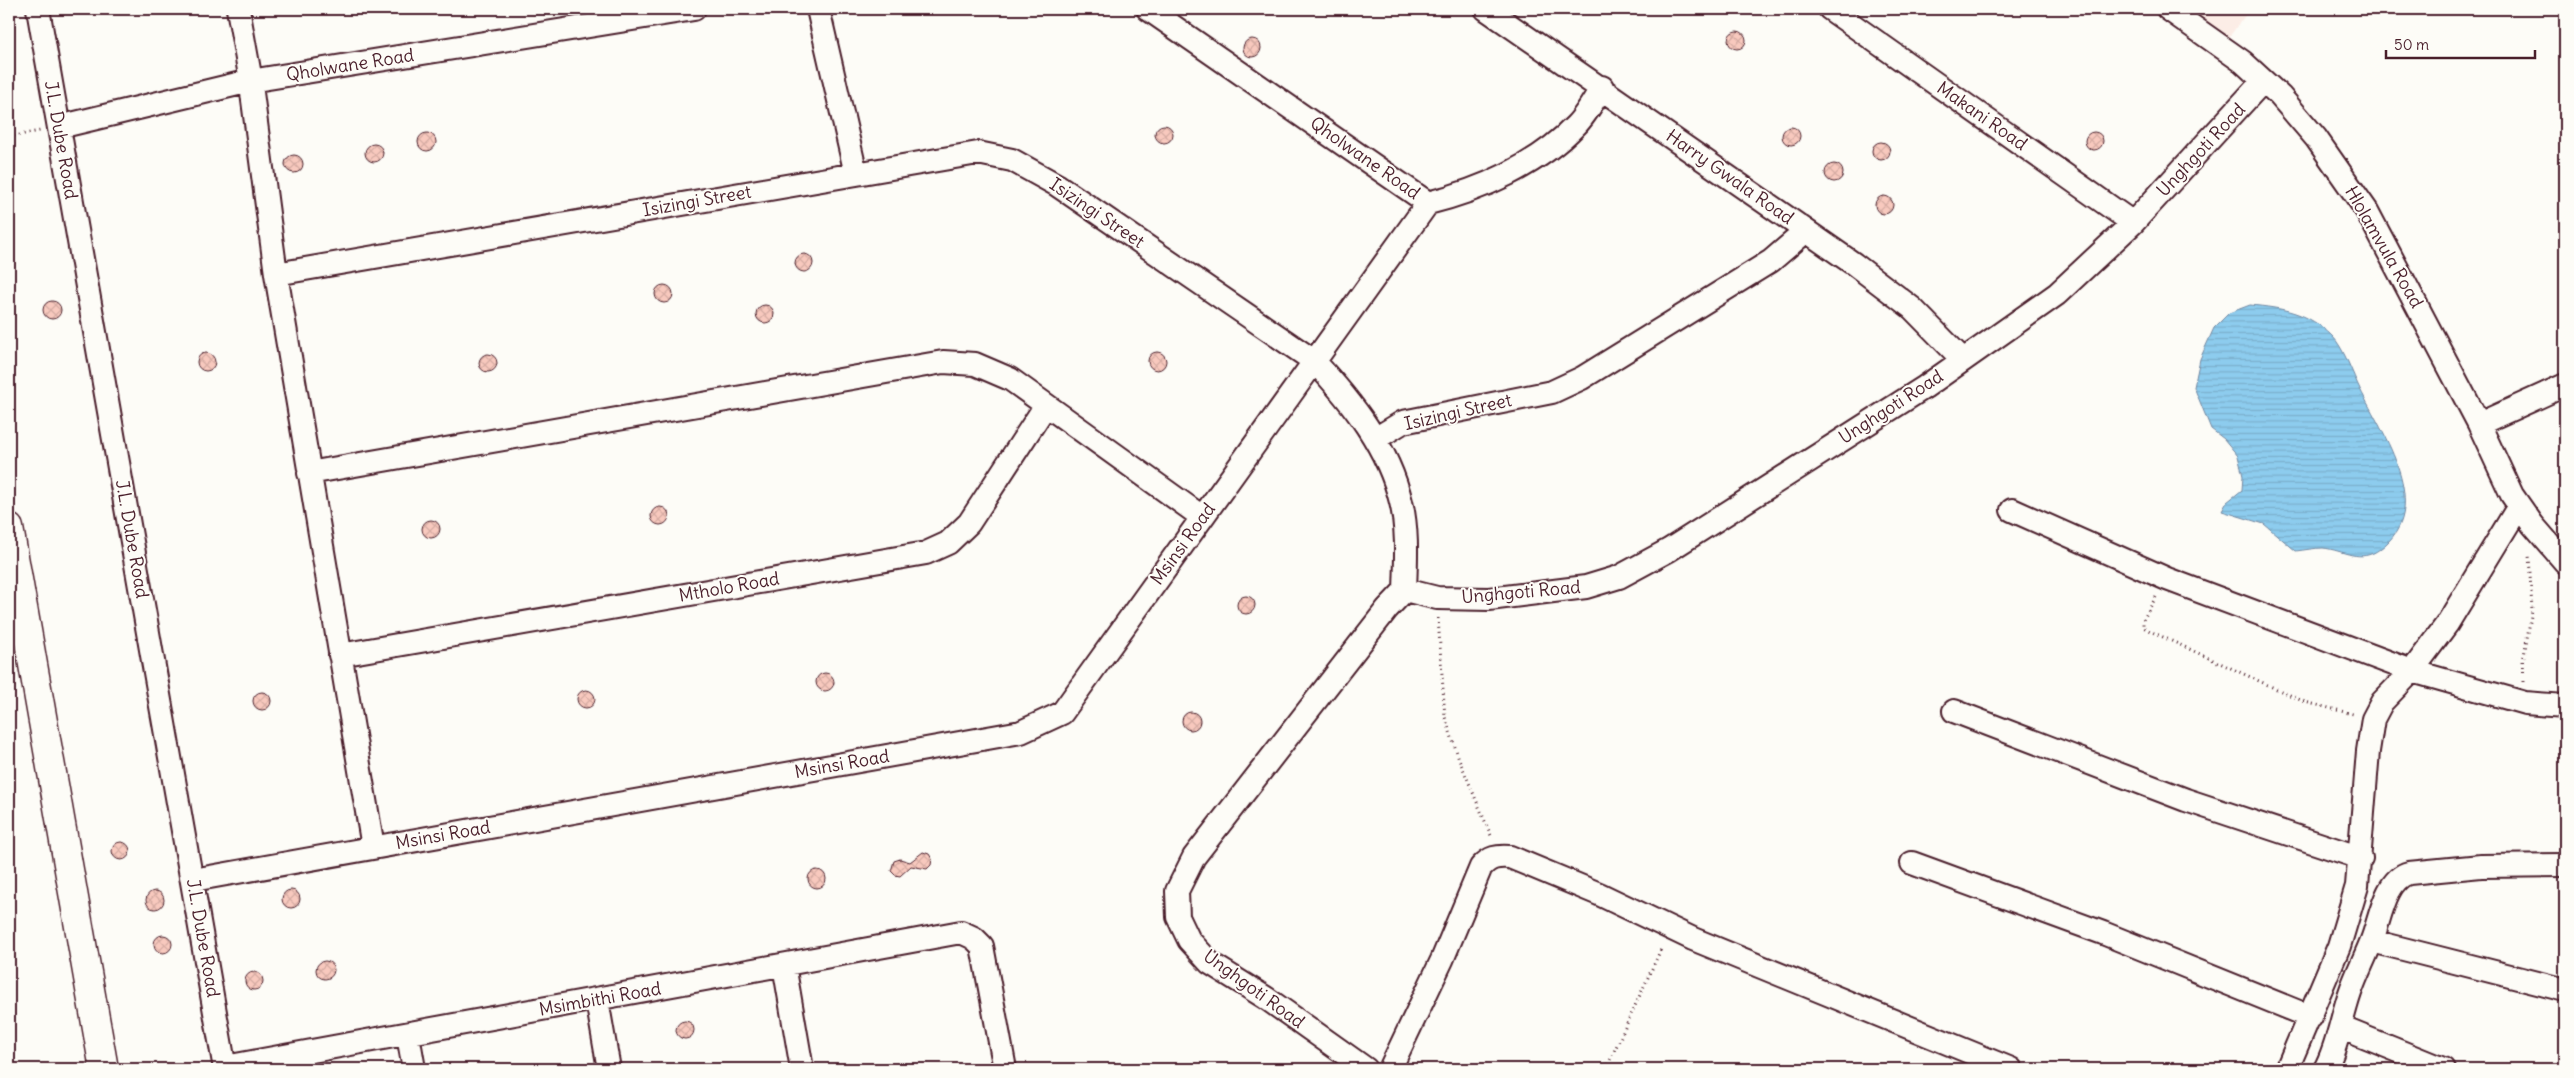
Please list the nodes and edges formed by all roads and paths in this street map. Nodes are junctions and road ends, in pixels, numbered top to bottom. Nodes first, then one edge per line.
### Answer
1 (38, 9) edge
2 (238, 9) edge
3 (694, 9) edge
4 (818, 9) edge
5 (1148, 9) edge
6 (1486, 9) edge
7 (1830, 9) edge
8 (2168, 9) edge
9 (250, 81) junction
10 (2263, 81) junction
11 (1602, 87) junction
12 (59, 127) junction
13 (9, 137) edge
14 (856, 174) junction
15 (1428, 203) junction
16 (2134, 223) junction
17 (1806, 231) junction
18 (276, 274) junction
19 (1962, 359) junction
20 (1314, 361) junction
21 (2565, 385) edge
22 (1046, 405) junction
23 (2479, 424) junction
24 (1375, 439) junction
25 (310, 473) junction
26 (2519, 506) junction
27 (2012, 510) dead end
28 (1202, 517) junction
29 (2534, 525) junction
30 (9, 528) edge
31 (2565, 562) edge
32 (2168, 579) junction
33 (1405, 590) junction
34 (1437, 598) junction
35 (340, 654) junction
36 (2412, 671) junction
37 (2524, 703) junction
38 (2565, 706) edge
39 (1954, 711) dead end
40 (2373, 719) junction
41 (373, 847) junction
42 (1500, 856) junction
43 (2360, 858) junction
44 (1912, 863) dead end
45 (2565, 864) edge
46 (193, 880) junction
47 (1670, 930) junction
48 (2372, 941) junction
49 (784, 965) junction
50 (2565, 990) edge
51 (597, 1000) junction
52 (2311, 1017) junction
53 (2342, 1028) junction
54 (408, 1035) junction
55 (225, 1068) edge
56 (104, 1069) edge
57 (414, 1069) edge
58 (609, 1069) edge
59 (802, 1069) edge
60 (1005, 1069) edge
61 (1366, 1069) edge
62 (1390, 1069) edge
63 (1606, 1069) edge
64 (2011, 1069) edge
65 (2287, 1069) edge
66 (2325, 1069) edge
67 (2443, 1069) edge

1 - 12 street, J.L. Dube Road
2 - 9 street
3 - 9 street, Qholwane Road
4 - 14 street
5 - 15 street, Qholwane Road
6 - 11 street, Harry Gwala Road
7 - 16 street, Makani Road
8 - 10 street, Hlolamvula Road
9 - 12 street, Qholwane Road
9 - 18 street
10 - 16 street, Unghgoti Road
10 - 23 street, Hlolamvula Road
11 - 15 street, Qholwane Road
11 - 17 street, Harry Gwala Road
12 - 13 path
12 - 46 street, J.L. Dube Road
14 - 18 street, Isizingi Street
14 - 20 street, Isizingi Street
15 - 20 street, Msinsi Road
16 - 19 street, Unghgoti Road
17 - 19 street, Harry Gwala Road
17 - 24 street, Isizingi Street
18 - 25 street
19 - 34 street, Unghgoti Road
20 - 24 street, Isizingi Street
20 - 28 street, Msinsi Road
21 - 23 street
22 - 25 street
22 - 28 street
22 - 35 street, Mtholo Road
23 - 26 street, Hlolamvula Road
24 - 33 street
25 - 35 street
26 - 29 street, Hlolamvula Road
26 - 36 street
27 - 32 street
28 - 41 street, Msinsi Road
29 - 31 street, Hlolamvula Road
29 - 37 path
30 - 56 street
32 - 36 street
32 - 40 path
33 - 34 street, Unghgoti Road
33 - 61 street, Unghgoti Road
34 - 42 path
35 - 41 street
36 - 37 street
36 - 40 street
37 - 38 street
39 - 43 street
40 - 43 street
41 - 46 street, Msinsi Road
42 - 47 street
42 - 62 street
43 - 52 street
44 - 52 street
45 - 48 street
46 - 55 street, J.L. Dube Road
47 - 63 path
47 - 64 street
48 - 50 street
48 - 53 street
49 - 51 street, Msimbithi Road
49 - 59 street
49 - 60 street, Msimbithi Road
51 - 54 street, Msimbithi Road
51 - 58 street
52 - 65 street
53 - 66 street
53 - 67 street
54 - 55 street, Msimbithi Road
54 - 57 street

